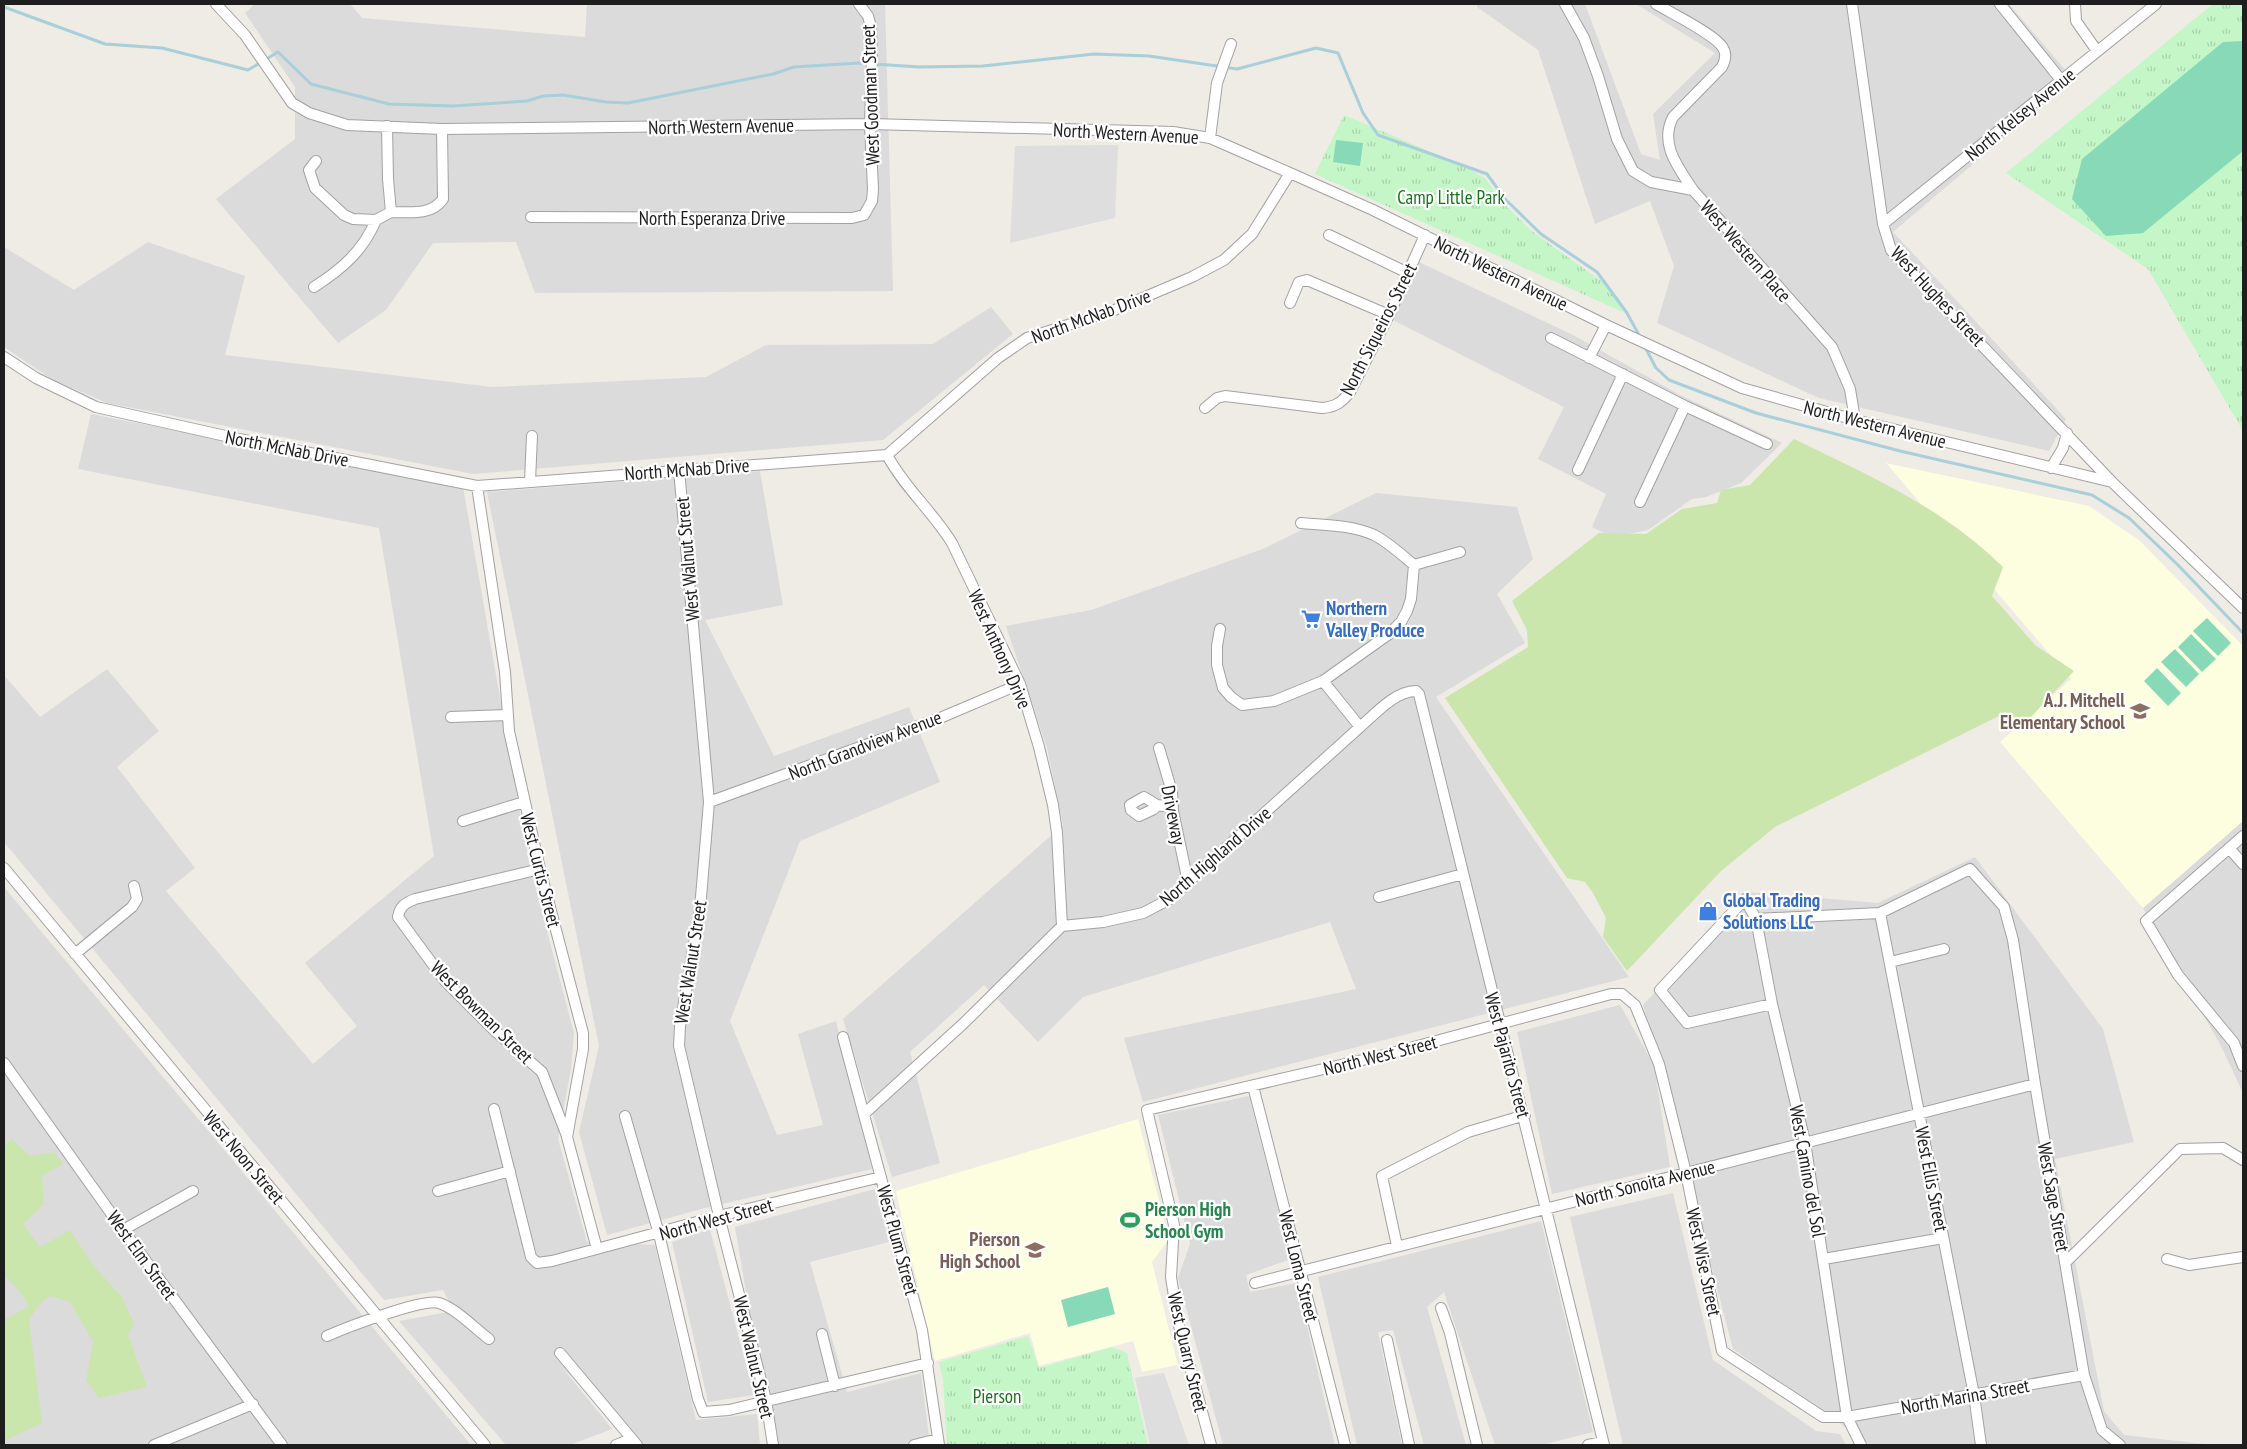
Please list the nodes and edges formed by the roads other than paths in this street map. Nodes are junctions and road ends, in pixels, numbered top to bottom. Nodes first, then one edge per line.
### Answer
1 (216, 4) edge
2 (858, 4) edge
3 (1566, 4) edge
4 (1656, 4) edge
5 (1852, 4) edge
6 (2000, 4) edge
7 (2075, 4) edge
8 (2156, 4) edge
9 (1231, 44) dead end
10 (2097, 51) junction
11 (2061, 80) junction
12 (870, 124) junction
13 (387, 126) junction
14 (442, 129) junction
15 (1210, 138) junction
16 (316, 161) dead end
17 (1290, 173) junction
18 (873, 189) joint
19 (1693, 190) junction
20 (391, 212) junction
21 (531, 217) dead end
22 (376, 220) junction
23 (1883, 224) junction
24 (1329, 235) dead end
25 (1425, 235) junction
26 (1408, 273) junction
27 (314, 287) dead end
28 (1290, 303) dead end
29 (1389, 315) junction
30 (1606, 324) junction
31 (1551, 338) dead end
32 (4, 356) edge
33 (1589, 358) junction
34 (1623, 374) junction
35 (1685, 406) junction
36 (1205, 408) dead end
37 (1855, 420) junction
38 (2067, 433) junction
39 (532, 436) dead end
40 (1767, 444) dead end
41 (887, 455) junction
42 (2051, 468) junction
43 (679, 470) junction
44 (1578, 470) dead end
45 (530, 481) junction
46 (2112, 482) junction
47 (477, 486) junction
48 (1640, 502) dead end
49 (1301, 523) dead end
50 (1460, 552) dead end
51 (1414, 565) junction
52 (2243, 608) edge
53 (1220, 629) dead end
54 (1323, 681) junction
55 (1020, 684) junction
56 (1393, 700) joint
57 (508, 715) junction
58 (451, 717) dead end
59 (1360, 727) junction
60 (1159, 748) dead end
61 (524, 802) junction
62 (709, 802) junction
63 (1157, 804) dead end
64 (1173, 806) junction
65 (463, 822) dead end
66 (2243, 836) edge
67 (2229, 848) junction
68 (2243, 864) edge
69 (4, 868) edge
70 (540, 868) junction
71 (1463, 874) junction
72 (1188, 882) junction
73 (134, 886) dead end
74 (1379, 897) dead end
75 (1880, 913) junction
76 (1756, 919) junction
77 (1062, 926) junction
78 (1944, 948) dead end
79 (75, 954) junction
80 (1890, 962) junction
81 (1610, 994) joint
82 (1772, 1004) junction
83 (1499, 1022) junction
84 (844, 1037) dead end
85 (4, 1063) edge
86 (2243, 1066) edge
87 (2035, 1084) junction
88 (1253, 1086) junction
89 (494, 1109) dead end
90 (1147, 1110) joint
91 (1919, 1113) junction
92 (865, 1114) junction
93 (1524, 1115) junction
94 (625, 1116) dead end
95 (567, 1137) junction
96 (1805, 1142) junction
97 (2243, 1160) edge
98 (510, 1171) junction
99 (1686, 1173) junction
100 (881, 1177) junction
101 (193, 1191) dead end
102 (438, 1191) dead end
103 (1547, 1208) junction
104 (719, 1216) junction
105 (123, 1230) junction
106 (659, 1234) junction
107 (1944, 1238) junction
108 (1397, 1246) junction
109 (597, 1249) junction
110 (2243, 1257) edge
111 (1824, 1259) junction
112 (2167, 1259) dead end
113 (2065, 1263) junction
114 (1300, 1271) junction
115 (1255, 1283) dead end
116 (1441, 1308) dead end
117 (377, 1316) junction
118 (822, 1334) dead end
119 (327, 1336) dead end
120 (489, 1339) dead end
121 (1387, 1340) dead end
122 (560, 1353) dead end
123 (928, 1363) junction
124 (2084, 1375) junction
125 (834, 1386) junction
126 (1974, 1395) junction
127 (766, 1400) junction
128 (253, 1404) junction
129 (1847, 1417) junction
130 (634, 1442) edge
131 (938, 1442) edge
132 (1604, 1443) edge
133 (154, 1445) edge
134 (282, 1445) edge
135 (485, 1445) edge
136 (616, 1445) edge
137 (774, 1445) edge
138 (914, 1445) edge
139 (1211, 1445) edge
140 (1345, 1445) edge
141 (1409, 1445) edge
142 (1477, 1445) edge
143 (1588, 1445) edge
144 (1861, 1445) edge
145 (1981, 1445) edge
146 (2120, 1445) edge

1 - 13 street, North Western Avenue
2 - 12 street, West Goodman Street
3 - 19 street, West Western Place
4 - 19 street
5 - 23 street, West Hughes Street
6 - 11 street
7 - 10 street
8 - 10 street, North Kelsey Avenue
9 - 15 street
10 - 11 street, North Kelsey Avenue
11 - 23 street, North Kelsey Avenue
12 - 14 street, North Western Avenue
12 - 15 street, North Western Avenue
12 - 18 street, West Goodman Street
13 - 14 street, North Western Avenue
13 - 20 street
14 - 20 street
15 - 17 street, North Western Avenue
16 - 22 street
17 - 25 street, North Western Avenue
17 - 41 street, North McNab Drive
18 - 21 street, North Esperanza Drive
19 - 37 street, West Western Place
20 - 22 street
22 - 27 street
23 - 38 street, West Hughes Street
24 - 26 street
25 - 26 street, North Siqueiros Street
25 - 30 street, North Western Avenue
26 - 29 street, North Siqueiros Street
28 - 29 street
29 - 36 street, North Siqueiros Street
30 - 33 street
30 - 37 street, North Western Avenue
31 - 33 street
32 - 47 street, North McNab Drive
33 - 34 street
34 - 35 street
34 - 44 street
35 - 40 street
35 - 48 street
37 - 42 street, North Western Avenue
38 - 42 street
38 - 46 street, West Hughes Street
39 - 45 street
41 - 43 street, North McNab Drive
41 - 55 street, West Anthony Drive
42 - 46 street, North Western Avenue
43 - 45 street, North McNab Drive
43 - 62 street, West Walnut Street
45 - 47 street, North McNab Drive
46 - 52 street, West Hughes Street
47 - 57 street, West Curtis Street
49 - 51 street
50 - 51 street
51 - 54 street
53 - 54 street
54 - 59 street
55 - 62 street, North Grandview Avenue
55 - 77 street, West Anthony Drive
56 - 59 street, North Highland Drive
56 - 71 street, West Pajarito Street
57 - 58 street
57 - 61 street, West Curtis Street
59 - 72 street, North Highland Drive
60 - 64 street, Driveway
61 - 65 street
61 - 70 street, West Curtis Street
62 - 104 street, West Walnut Street
63 - 64 street
64 - 72 street, Driveway
66 - 67 street
67 - 68 street
67 - 86 street
69 - 79 street, West Noon Street
70 - 95 street, West Curtis Street
70 - 95 street, West Bowman Street
71 - 74 street
71 - 83 street, West Pajarito Street
72 - 77 street, North Highland Drive
73 - 79 street
75 - 76 street
75 - 80 street, West Ellis Street
75 - 87 street, West Sage Street
76 - 82 street, West Camino del Sol
76 - 82 street, West Camino del Sol
77 - 92 street
78 - 80 street
79 - 117 street, West Noon Street
80 - 91 street, West Ellis Street
81 - 83 street, North West Street
81 - 99 street, West Wise Street
82 - 96 street, West Camino del Sol
83 - 88 street, North West Street
83 - 93 street, West Pajarito Street
84 - 92 street, West Plum Street
85 - 105 street, West Elm Street
87 - 91 street, North Sonoita Avenue
87 - 113 street, West Sage Street
88 - 90 street, North West Street
88 - 114 street, West Loma Street
89 - 98 street
90 - 139 street, West Quarry Street
91 - 96 street, North Sonoita Avenue
91 - 107 street, West Ellis Street
92 - 100 street, West Plum Street
93 - 103 street, West Pajarito Street
93 - 108 street
94 - 106 street
95 - 109 street, West Curtis Street
96 - 99 street, North Sonoita Avenue
96 - 111 street, West Camino del Sol
97 - 113 street
98 - 102 street
98 - 109 street, North West Street
99 - 103 street, North Sonoita Avenue
99 - 129 street, West Wise Street
100 - 104 street, North West Street
100 - 123 street, West Plum Street
101 - 105 street
103 - 108 street, North Sonoita Avenue
103 - 132 street, West Pajarito Street
104 - 106 street, North West Street
104 - 127 street, West Walnut Street
105 - 128 street, West Elm Street
106 - 109 street, North West Street
106 - 127 street
107 - 111 street
107 - 126 street, West Ellis Street
108 - 114 street, North Sonoita Avenue
110 - 112 street
111 - 129 street, West Camino del Sol
113 - 124 street, West Sage Street
114 - 115 street, North Sonoita Avenue
114 - 140 street, West Loma Street
116 - 142 street
117 - 119 street
117 - 120 street
117 - 135 street, West Noon Street
118 - 125 street
121 - 141 street
122 - 130 street
123 - 125 street
123 - 131 street, West Plum Street
124 - 126 street, North Marina Street
124 - 146 street, West Sage Street
125 - 127 street
126 - 129 street, North Marina Street
126 - 145 street, West Ellis Street
127 - 137 street, West Walnut Street
128 - 133 street
128 - 134 street, West Elm Street
129 - 144 street, West Camino del Sol
130 - 136 street
131 - 138 street
132 - 143 street

